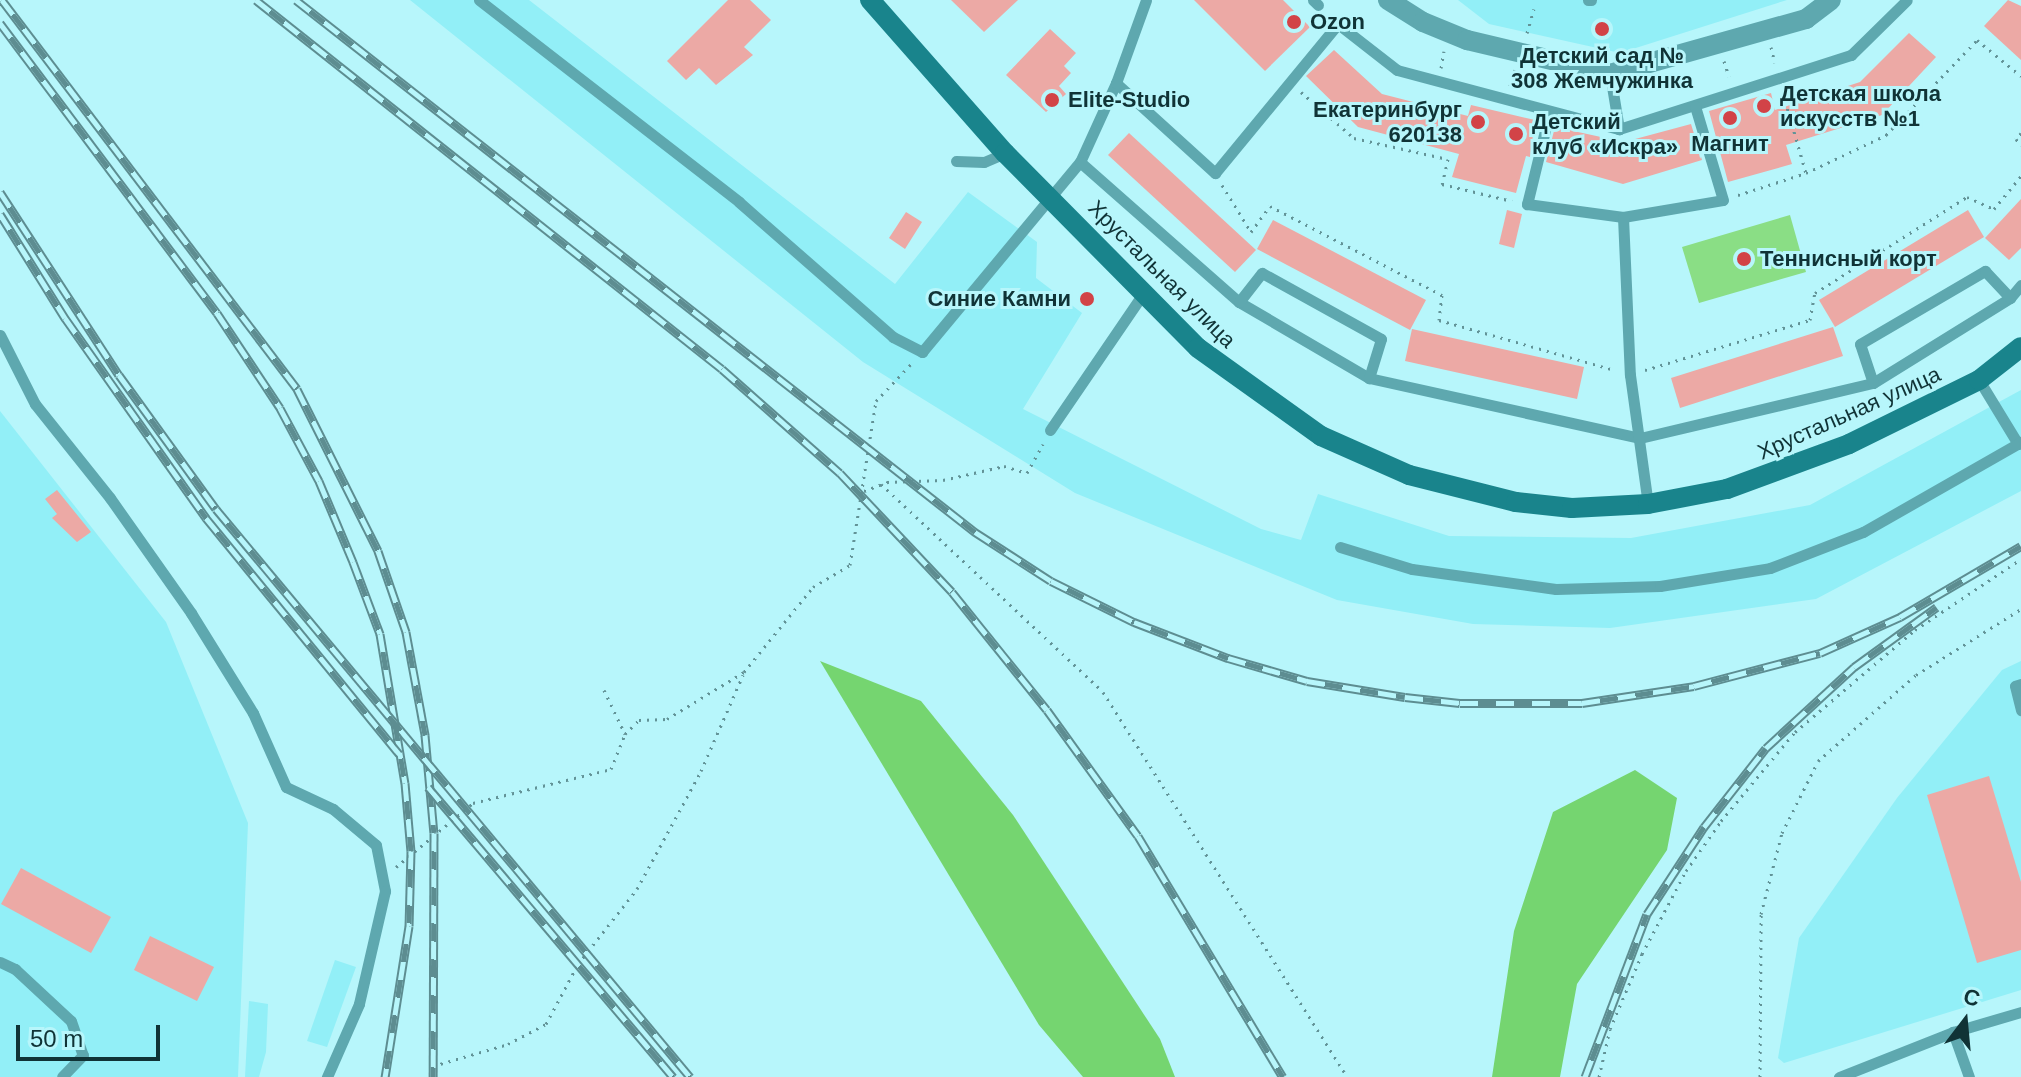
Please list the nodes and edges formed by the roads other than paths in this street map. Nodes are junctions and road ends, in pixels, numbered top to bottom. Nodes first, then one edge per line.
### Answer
1 (479, 0) edge
2 (870, 0) edge
3 (1146, 0) edge
4 (1388, 0) edge
5 (1831, 0) edge
6 (1907, 0) edge
7 (1610, 74) junction
8 (1116, 83) junction
9 (1695, 106) junction
10 (1549, 114) junction
11 (1619, 129) junction
12 (1005, 153) junction
13 (956, 161) dead end
14 (1080, 162) junction
15 (1052, 199) junction
16 (1623, 217) junction
17 (2021, 285) edge
18 (1142, 295) junction
19 (2010, 298) junction
20 (1239, 302) junction
21 (0, 335) edge
22 (2021, 347) edge
23 (5, 354) edge
24 (1369, 378) junction
25 (1979, 380) junction
26 (1873, 383) junction
27 (1050, 430) road end
28 (1640, 438) junction
29 (2020, 443) edge
30 (1648, 504) junction
31 (1340, 547) dead end
32 (2021, 684) edge
33 (2021, 710) edge
34 (0, 962) edge
35 (2021, 1012) edge
36 (1953, 1032) junction
37 (62, 1077) edge
38 (327, 1077) edge
39 (1839, 1077) edge
40 (1969, 1077) edge

1 - 15 lane
2 - 12 street, Хрустальная улица
3 - 8 lane
4 - 7 street
5 - 7 street
6 - 9 lane
7 - 11 lane
8 - 10 lane
8 - 14 lane
9 - 11 lane
9 - 16 lane
10 - 11 lane
10 - 16 lane
12 - 13 lane
12 - 15 street, Хрустальная улица
14 - 15 lane
14 - 20 lane
15 - 18 street, Хрустальная улица
16 - 28 lane
17 - 19 lane
18 - 27 lane
18 - 30 street, Хрустальная улица
19 - 26 lane
19 - 26 lane
20 - 24 lane
20 - 24 lane
21 - 23 lane
22 - 25 street, Хрустальная улица
23 - 38 lane
24 - 28 lane
25 - 29 lane
25 - 30 street, Хрустальная улица
26 - 28 lane
28 - 30 lane
29 - 31 lane
32 - 33 lane
34 - 37 lane
35 - 36 lane
36 - 39 lane
36 - 40 lane

